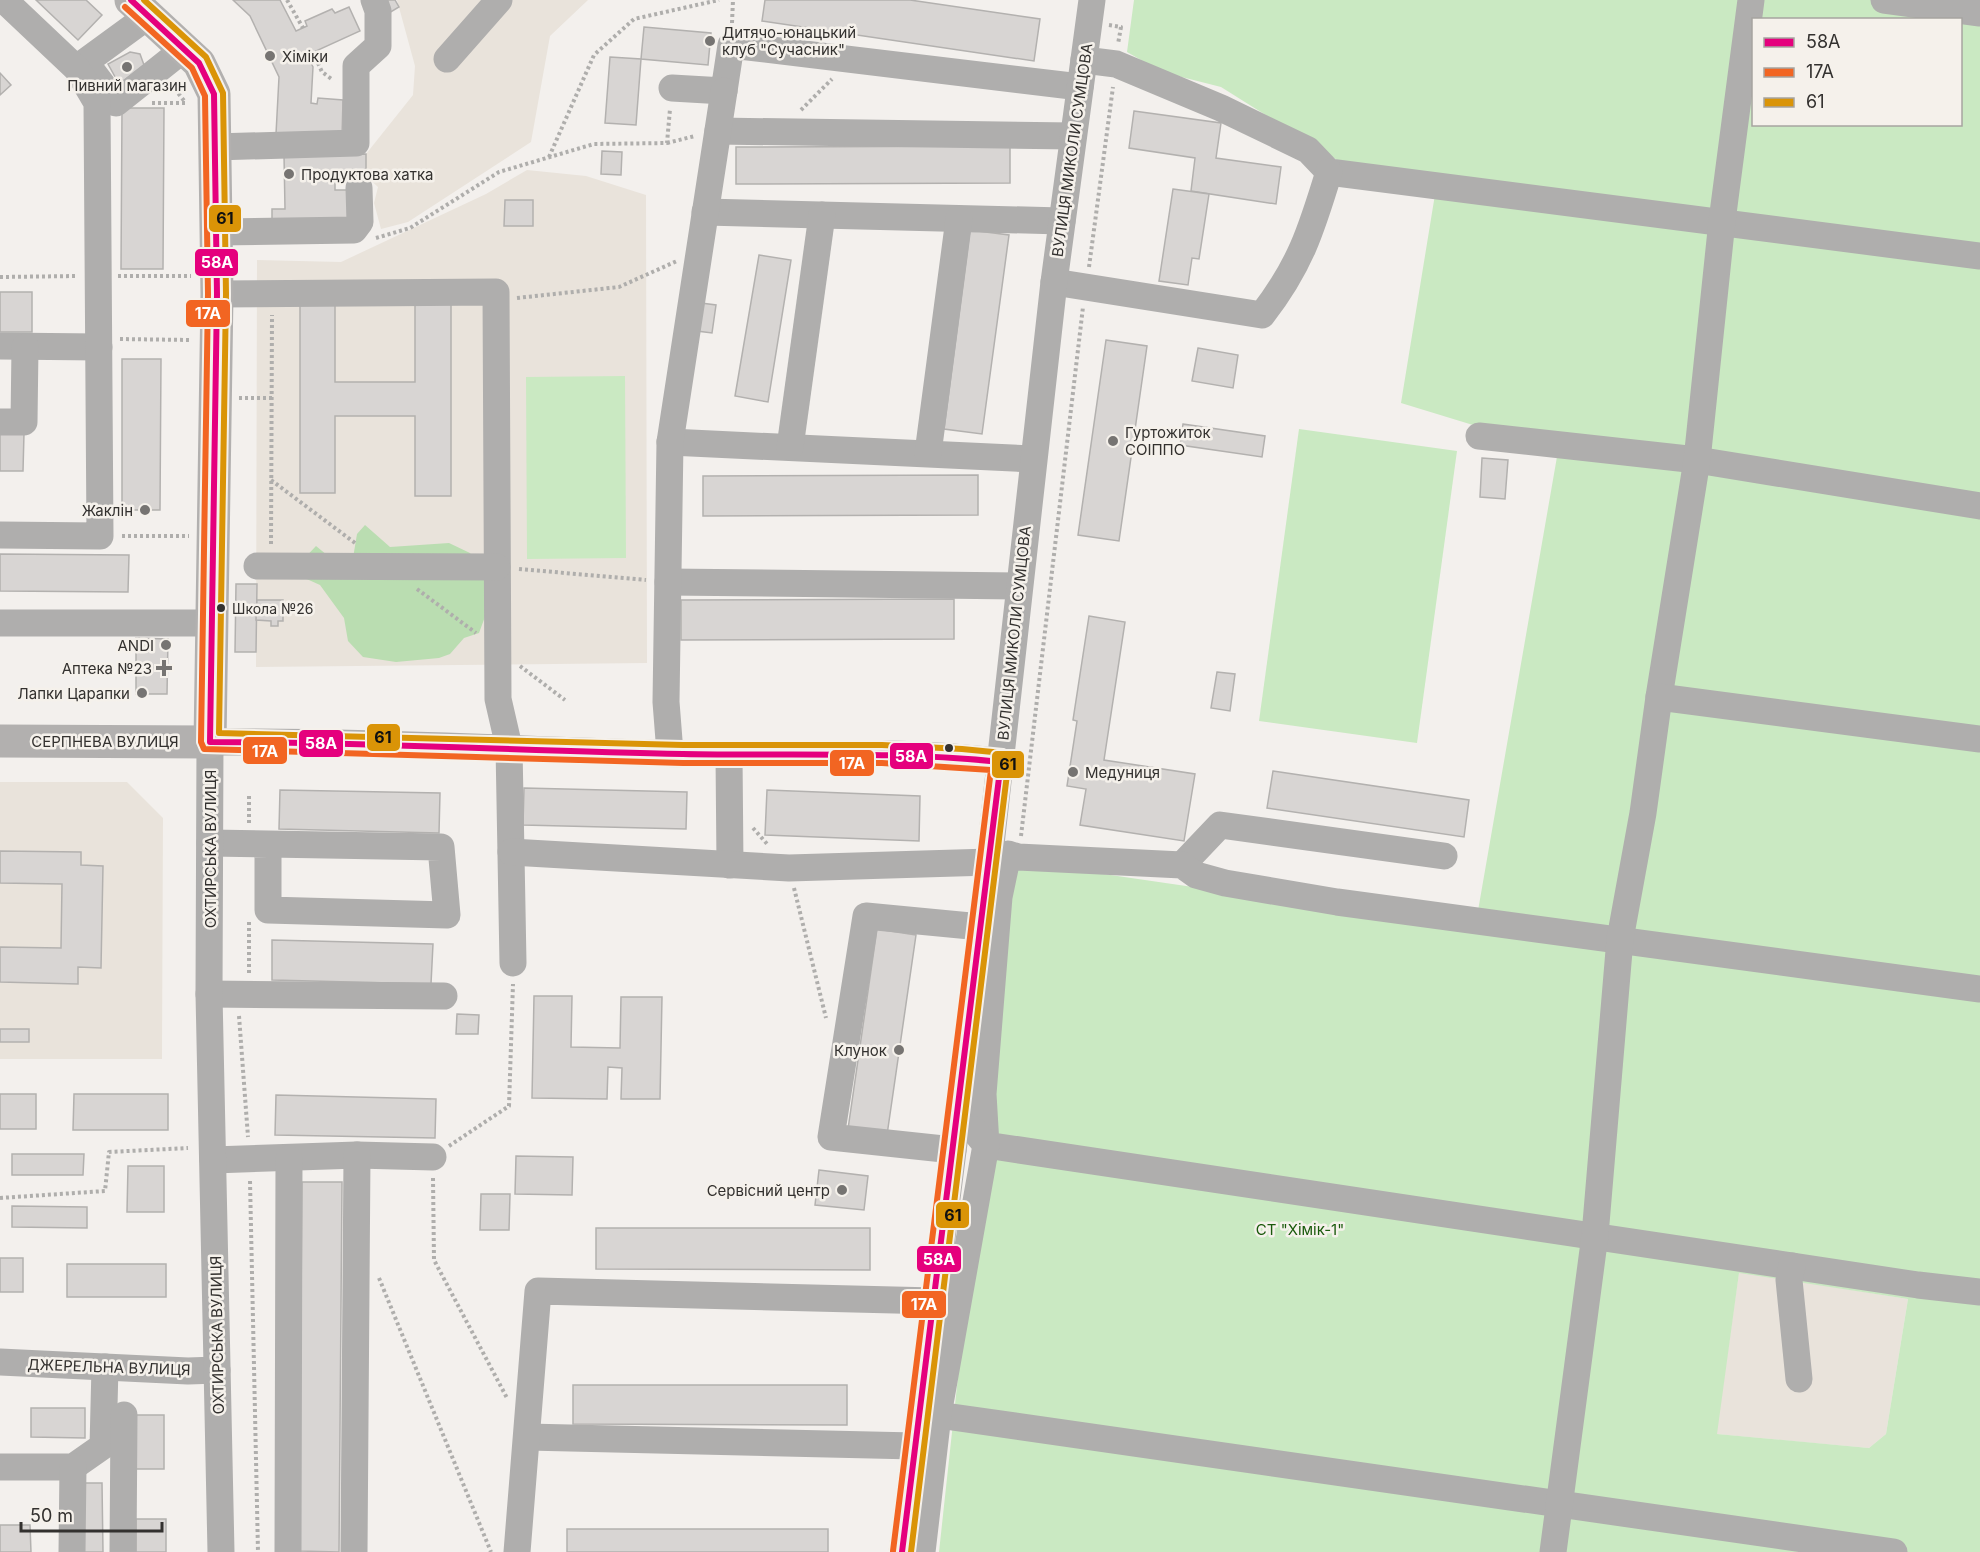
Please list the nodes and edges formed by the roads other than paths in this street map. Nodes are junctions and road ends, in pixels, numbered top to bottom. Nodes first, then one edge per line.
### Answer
1 (4, 0) edge
2 (374, 0) edge
3 (499, 0) edge
4 (1751, 0) edge
5 (1884, 0) edge
6 (140, 8) edge
7 (1091, 11) edge
8 (1980, 13) edge
9 (171, 59) junction
10 (447, 59) dead end
11 (1084, 60) junction
12 (1080, 87) junction
13 (672, 88) road end
14 (724, 91) junction
15 (718, 131) junction
16 (1073, 136) junction
17 (215, 147) junction
18 (1329, 172) junction
19 (359, 188) dead end
20 (705, 212) junction
21 (822, 215) junction
22 (959, 219) junction
23 (1062, 221) junction
24 (1722, 222) junction
25 (217, 232) junction
26 (1980, 256) edge
27 (1054, 282) junction
28 (208, 285) junction
29 (99, 343) junction
30 (12, 346) edge
31 (0, 422) edge
32 (1479, 436) dead end
33 (670, 442) junction
34 (790, 447) junction
35 (928, 453) junction
36 (1033, 459) junction
37 (1697, 460) junction
38 (1980, 506) edge
39 (0, 535) edge
40 (264, 566) road end
41 (497, 567) junction
42 (668, 582) junction
43 (1018, 585) junction
44 (0, 622) edge
45 (211, 623) junction
46 (1659, 697) junction
47 (1980, 739) edge
48 (0, 741) edge
49 (210, 742) junction
50 (509, 747) junction
51 (670, 753) junction
52 (729, 755) junction
53 (1001, 762) junction
54 (210, 843) junction
55 (268, 844) junction
56 (511, 852) junction
57 (1002, 855) junction
58 (1444, 856) dead end
59 (730, 865) junction
60 (1182, 865) junction
61 (981, 927) junction
62 (1620, 939) junction
63 (513, 963) road end
64 (1980, 989) edge
65 (209, 994) junction
66 (444, 996) dead end
67 (959, 1111) junction
68 (986, 1145) junction
69 (953, 1150) junction
70 (357, 1155) junction
71 (433, 1157) road end
72 (289, 1159) junction
73 (213, 1160) junction
74 (1595, 1235) junction
75 (1792, 1266) junction
76 (1980, 1292) edge
77 (935, 1301) junction
78 (0, 1362) edge
79 (105, 1367) junction
80 (218, 1370) junction
81 (1799, 1379) dead end
82 (938, 1414) junction
83 (124, 1415) dead end
84 (527, 1437) junction
85 (915, 1446) junction
86 (0, 1467) edge
87 (73, 1467) junction
88 (1559, 1503) junction
89 (72, 1552) edge
90 (123, 1552) edge
91 (221, 1552) edge
92 (288, 1552) edge
93 (354, 1552) edge
94 (517, 1552) edge
95 (902, 1552) edge
96 (922, 1552) edge
97 (1554, 1552) edge
98 (1894, 1552) edge

1 - 29 street
2 - 17 street
3 - 10 street
4 - 24 street
5 - 8 street
6 - 9 main road, ОХТИРСЬКА ВУЛИЦЯ
6 - 9 street
7 - 11 street, ВУЛИЦЯ МИКОЛИ СУМЦОВА
9 - 17 main road, ОХТИРСЬКА ВУЛИЦЯ
11 - 12 street, ВУЛИЦЯ МИКОЛИ СУМЦОВА
11 - 18 street
12 - 14 street
12 - 16 street, ВУЛИЦЯ МИКОЛИ СУМЦОВА
13 - 14 street
14 - 15 street
15 - 16 street
15 - 20 street
16 - 23 street, ВУЛИЦЯ МИКОЛИ СУМЦОВА
17 - 25 main road, ОХТИРСЬКА ВУЛИЦЯ
18 - 24 street
18 - 27 street
19 - 25 street
20 - 21 street
20 - 33 street
21 - 22 street
21 - 34 street
22 - 23 street
22 - 35 street
23 - 27 street, ВУЛИЦЯ МИКОЛИ СУМЦОВА
24 - 26 street
24 - 37 street
25 - 28 main road, ОХТИРСЬКА ВУЛИЦЯ
27 - 36 street, ВУЛИЦЯ МИКОЛИ СУМЦОВА
28 - 41 street
28 - 45 main road, ОХТИРСЬКА ВУЛИЦЯ
29 - 30 street
29 - 39 street
30 - 31 street
32 - 37 street
33 - 34 street
33 - 42 street
34 - 35 street
35 - 36 street
36 - 43 street, ВУЛИЦЯ МИКОЛИ СУМЦОВА
37 - 38 street
37 - 46 street
40 - 41 street
41 - 50 street
42 - 43 street
42 - 51 street
43 - 53 street, ВУЛИЦЯ МИКОЛИ СУМЦОВА
44 - 45 street
45 - 49 main road, ОХТИРСЬКА ВУЛИЦЯ
46 - 47 street
46 - 62 street
48 - 49 main road, СЕРПНЕВА ВУЛИЦЯ
49 - 50 street, СЕРПНЕВА ВУЛИЦЯ
49 - 54 street, ОХТИРСЬКА ВУЛИЦЯ
50 - 51 street, СЕРПНЕВА ВУЛИЦЯ
50 - 56 street
51 - 52 street, СЕРПНЕВА ВУЛИЦЯ
52 - 53 street, СЕРПНЕВА ВУЛИЦЯ
52 - 59 street
53 - 57 street, ВУЛИЦЯ МИКОЛИ СУМЦОВА
54 - 55 street
54 - 65 street, ОХТИРСЬКА ВУЛИЦЯ
55 - 55 street
56 - 59 street
56 - 63 street
57 - 59 street
57 - 60 street
57 - 61 street, ВУЛИЦЯ МИКОЛИ СУМЦОВА
57 - 68 street
58 - 60 street
60 - 62 street
61 - 67 street, ВУЛИЦЯ МИКОЛИ СУМЦОВА
61 - 69 street
62 - 64 street
62 - 74 street
65 - 66 street
65 - 73 street, ОХТИРСЬКА ВУЛИЦЯ
67 - 68 street
67 - 69 street, ВУЛИЦЯ МИКОЛИ СУМЦОВА
68 - 74 street
68 - 82 street
69 - 77 street, ВУЛИЦЯ МИКОЛИ СУМЦОВА
70 - 71 street
70 - 72 street
70 - 93 street
72 - 73 street
72 - 92 street
73 - 80 street, ОХТИРСЬКА ВУЛИЦЯ
74 - 75 street
74 - 88 street
75 - 76 street
75 - 81 street
77 - 84 street
77 - 85 street, ВУЛИЦЯ МИКОЛИ СУМЦОВА
78 - 79 street, ДЖЕРЕЛЬНА ВУЛИЦЯ
79 - 80 street, ДЖЕРЕЛЬНА ВУЛИЦЯ
79 - 87 street
80 - 91 street, ОХТИРСЬКА ВУЛИЦЯ
82 - 88 street
82 - 96 street
83 - 90 street
84 - 85 street
84 - 94 street
85 - 95 street, ВУЛИЦЯ МИКОЛИ СУМЦОВА
86 - 87 street
87 - 89 street
88 - 97 street
88 - 98 street

